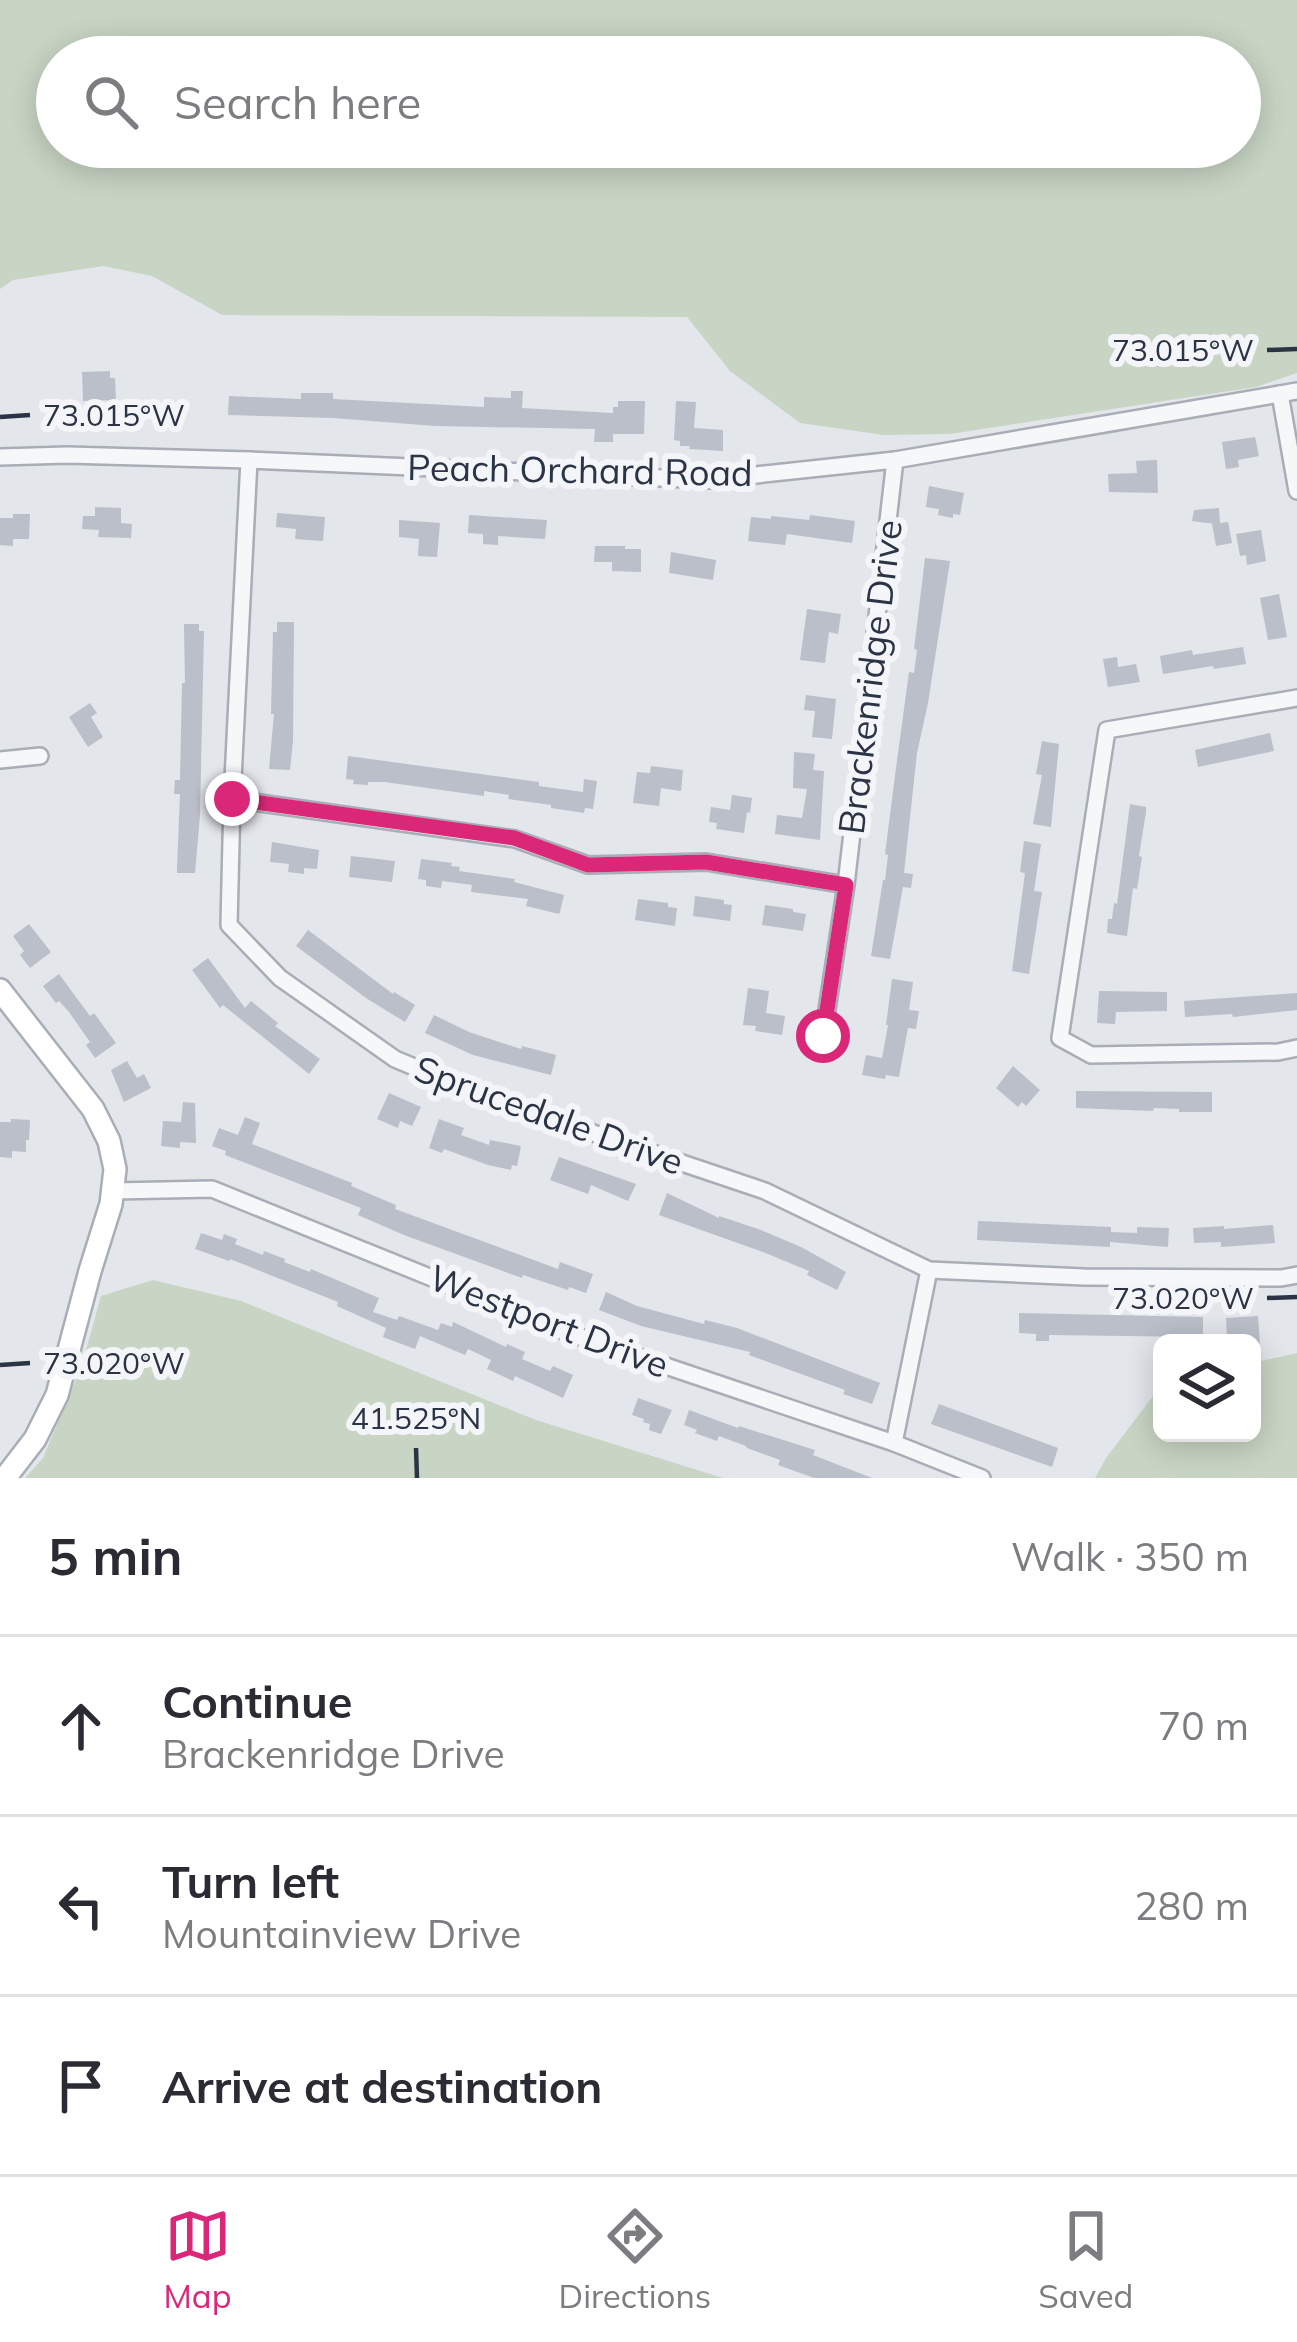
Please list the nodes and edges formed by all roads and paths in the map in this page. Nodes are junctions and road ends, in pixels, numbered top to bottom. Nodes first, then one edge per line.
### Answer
1 (1288, 392) edge
2 (0, 457) edge
3 (249, 460) junction
4 (895, 460) junction
5 (1297, 491) edge
6 (1297, 698) edge
7 (40, 756) dead end
8 (0, 760) edge
9 (232, 799) junction
10 (846, 885) junction
11 (0, 990) edge
12 (823, 1036) dead end
13 (1297, 1048) edge
14 (114, 1191) junction
15 (929, 1270) junction
16 (1297, 1275) edge
17 (894, 1443) junction
18 (5, 1478) edge
19 (982, 1478) edge

1 - 4 street, Peach Orchard Road
1 - 5 street
2 - 3 street, Peach Orchard Road
3 - 4 street, Peach Orchard Road
3 - 9 street, Sprucedale Drive
4 - 10 street, Brackenridge Drive
6 - 13 street
7 - 8 street
9 - 10 street
9 - 15 street, Sprucedale Drive
10 - 12 street, Brackenridge Drive
11 - 14 street
14 - 17 street, Westport Drive
14 - 18 street
15 - 16 street
15 - 17 street
17 - 19 street, Westport Drive

